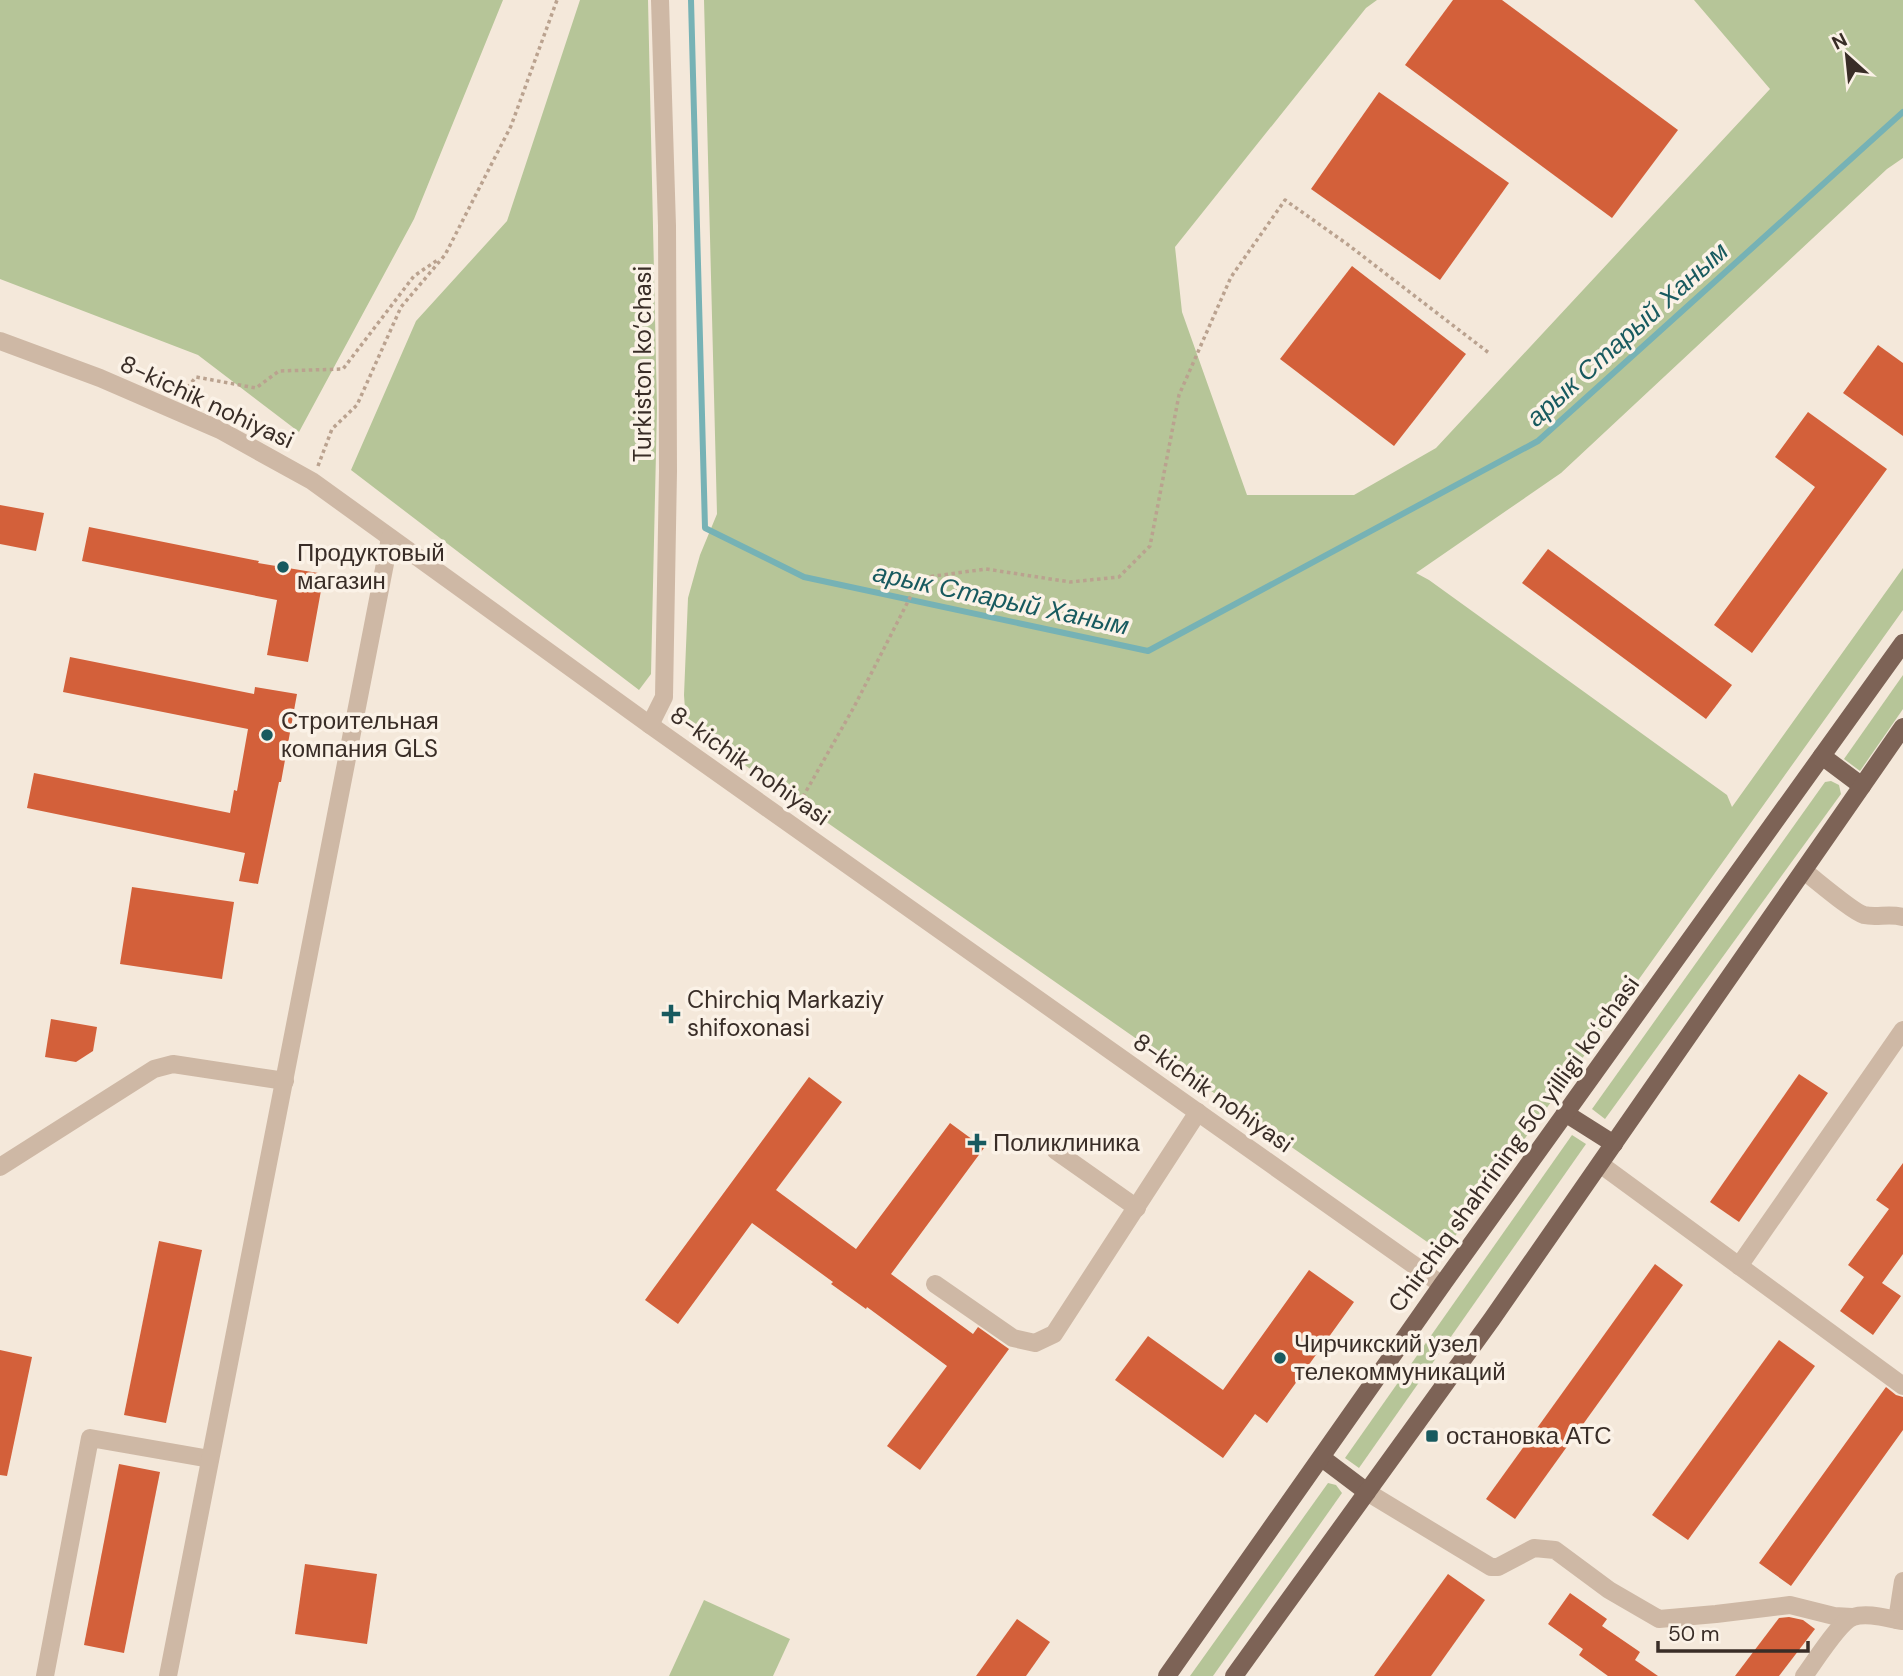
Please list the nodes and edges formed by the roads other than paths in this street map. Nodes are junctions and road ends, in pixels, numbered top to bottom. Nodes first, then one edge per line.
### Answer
1 (660, 0) edge
2 (0, 341) edge
3 (390, 538) junction
4 (1903, 643) edge
5 (650, 725) junction
6 (1903, 727) edge
7 (1822, 756) junction
8 (1862, 786) junction
9 (1804, 871) junction
10 (1903, 917) edge
11 (1903, 1030) edge
12 (285, 1081) junction
13 (1198, 1112) junction
14 (1565, 1113) junction
15 (1614, 1144) junction
16 (1056, 1151) dead end
17 (1600, 1164) junction
18 (0, 1167) edge
19 (1137, 1208) junction
20 (1739, 1266) junction
21 (934, 1284) dead end
22 (1442, 1285) junction
23 (1903, 1386) edge
24 (1322, 1458) junction
25 (210, 1460) junction
26 (1367, 1492) junction
27 (1903, 1581) edge
28 (1852, 1617) junction
29 (1900, 1620) edge
30 (45, 1676) edge
31 (168, 1676) edge
32 (1167, 1676) edge
33 (1234, 1676) edge
34 (1804, 1676) edge

1 - 5 street, Turkiston ko‘chasi
2 - 3 street, 8-kichik nohiyasi
3 - 5 street, 8-kichik nohiyasi
3 - 12 street
4 - 7 main road, Chirchiq shahrining 50 yilligi koʻchasi
5 - 13 street, 8-kichik nohiyasi
6 - 8 main road
7 - 8 main road
7 - 14 main road, Chirchiq shahrining 50 yilligi koʻchasi
8 - 9 main road
9 - 10 street
9 - 15 main road
11 - 20 street
12 - 18 street
12 - 25 street
13 - 19 street
13 - 22 street, 8-kichik nohiyasi
14 - 15 main road
14 - 22 main road, Chirchiq shahrining 50 yilligi koʻchasi
15 - 17 main road
16 - 19 street
17 - 20 street
17 - 26 main road
19 - 21 street
20 - 23 street
22 - 24 main road, Chirchiq shahrining 50 yilligi koʻchasi
24 - 26 main road
24 - 32 main road, Chirchiq shahrining 50 yilligi koʻchasi
25 - 30 street
25 - 31 street
26 - 28 street
26 - 33 main road
27 - 29 street
28 - 29 street
28 - 34 street

